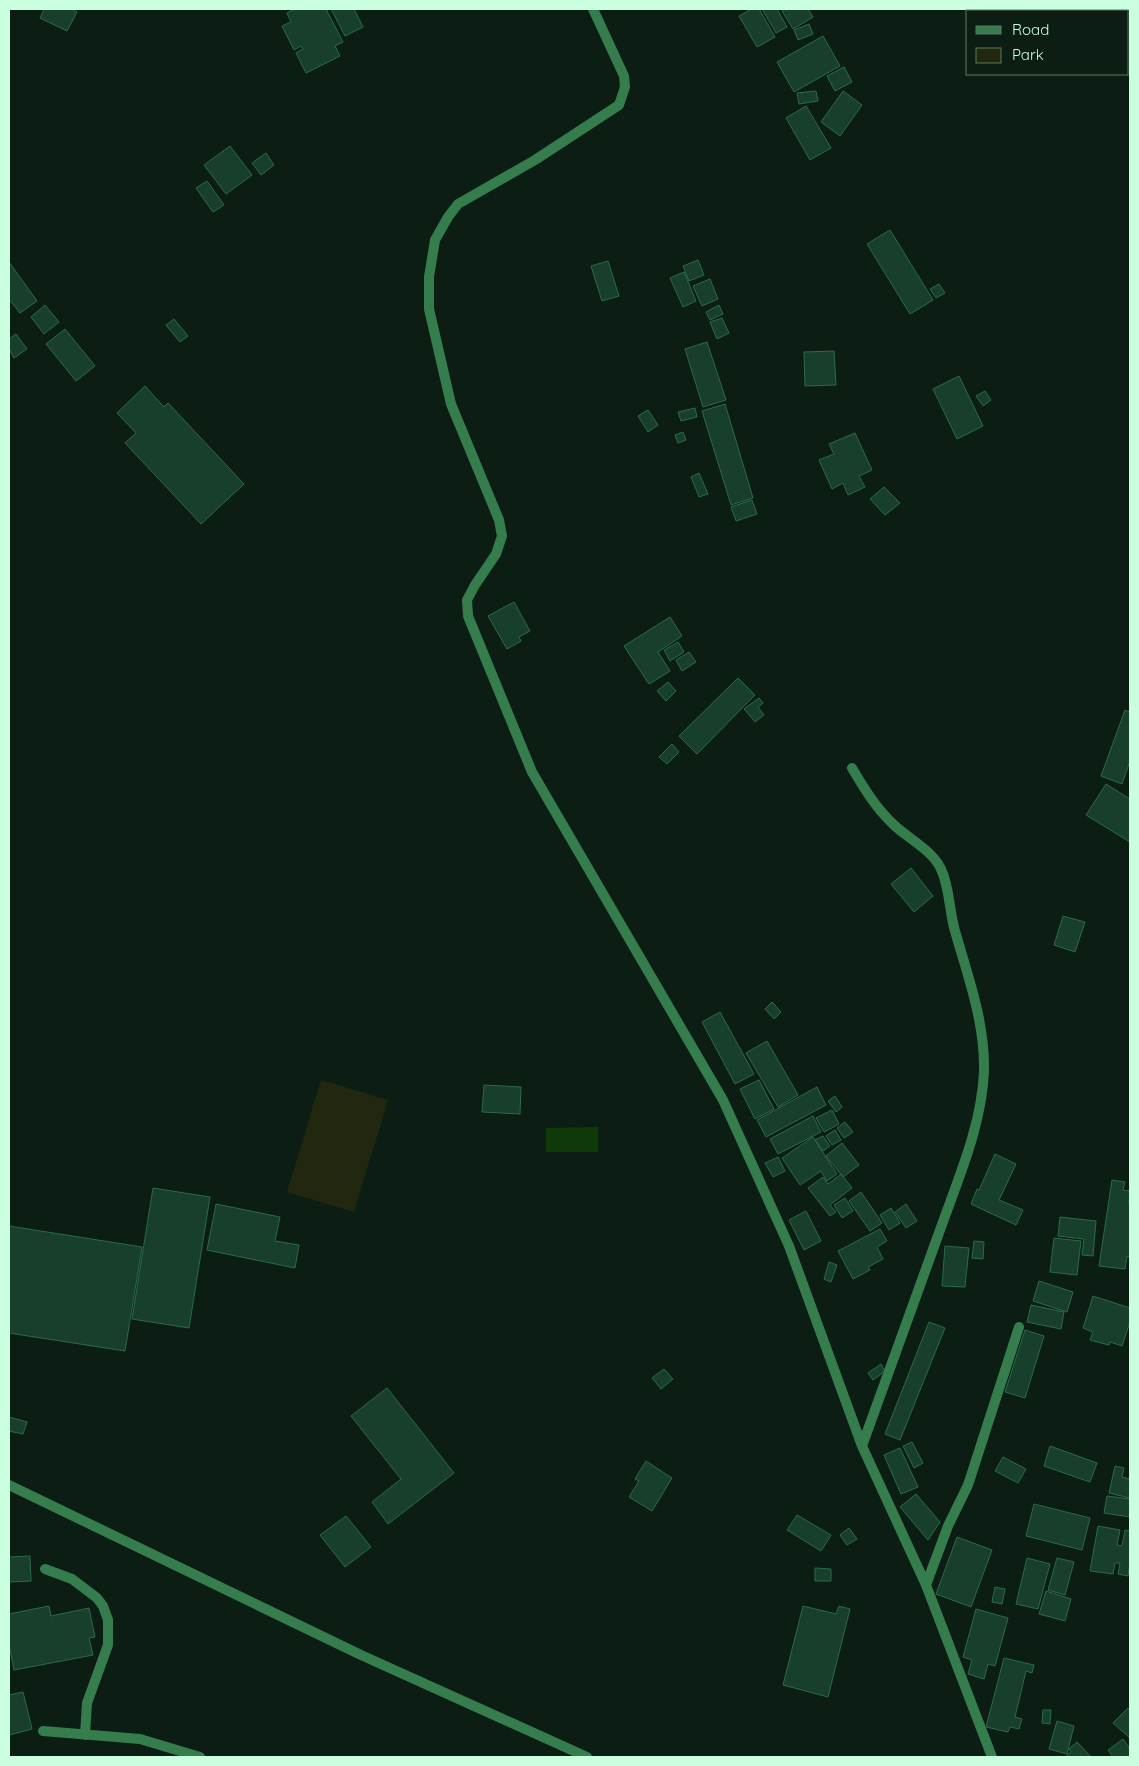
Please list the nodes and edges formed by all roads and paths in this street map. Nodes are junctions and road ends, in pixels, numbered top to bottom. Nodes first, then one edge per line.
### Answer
1 (593, 9) edge
2 (852, 768) dead end
3 (1019, 1327) dead end
4 (862, 1446) junction
5 (9, 1484) edge
6 (46, 1569) dead end
7 (926, 1585) junction
8 (43, 1731) dead end
9 (85, 1735) junction
10 (200, 1757) edge
11 (587, 1757) edge
12 (992, 1757) edge

1 - 4 street
2 - 4 street
3 - 7 street
4 - 7 street
5 - 11 street
6 - 9 street
7 - 12 street
8 - 9 street
9 - 10 street

